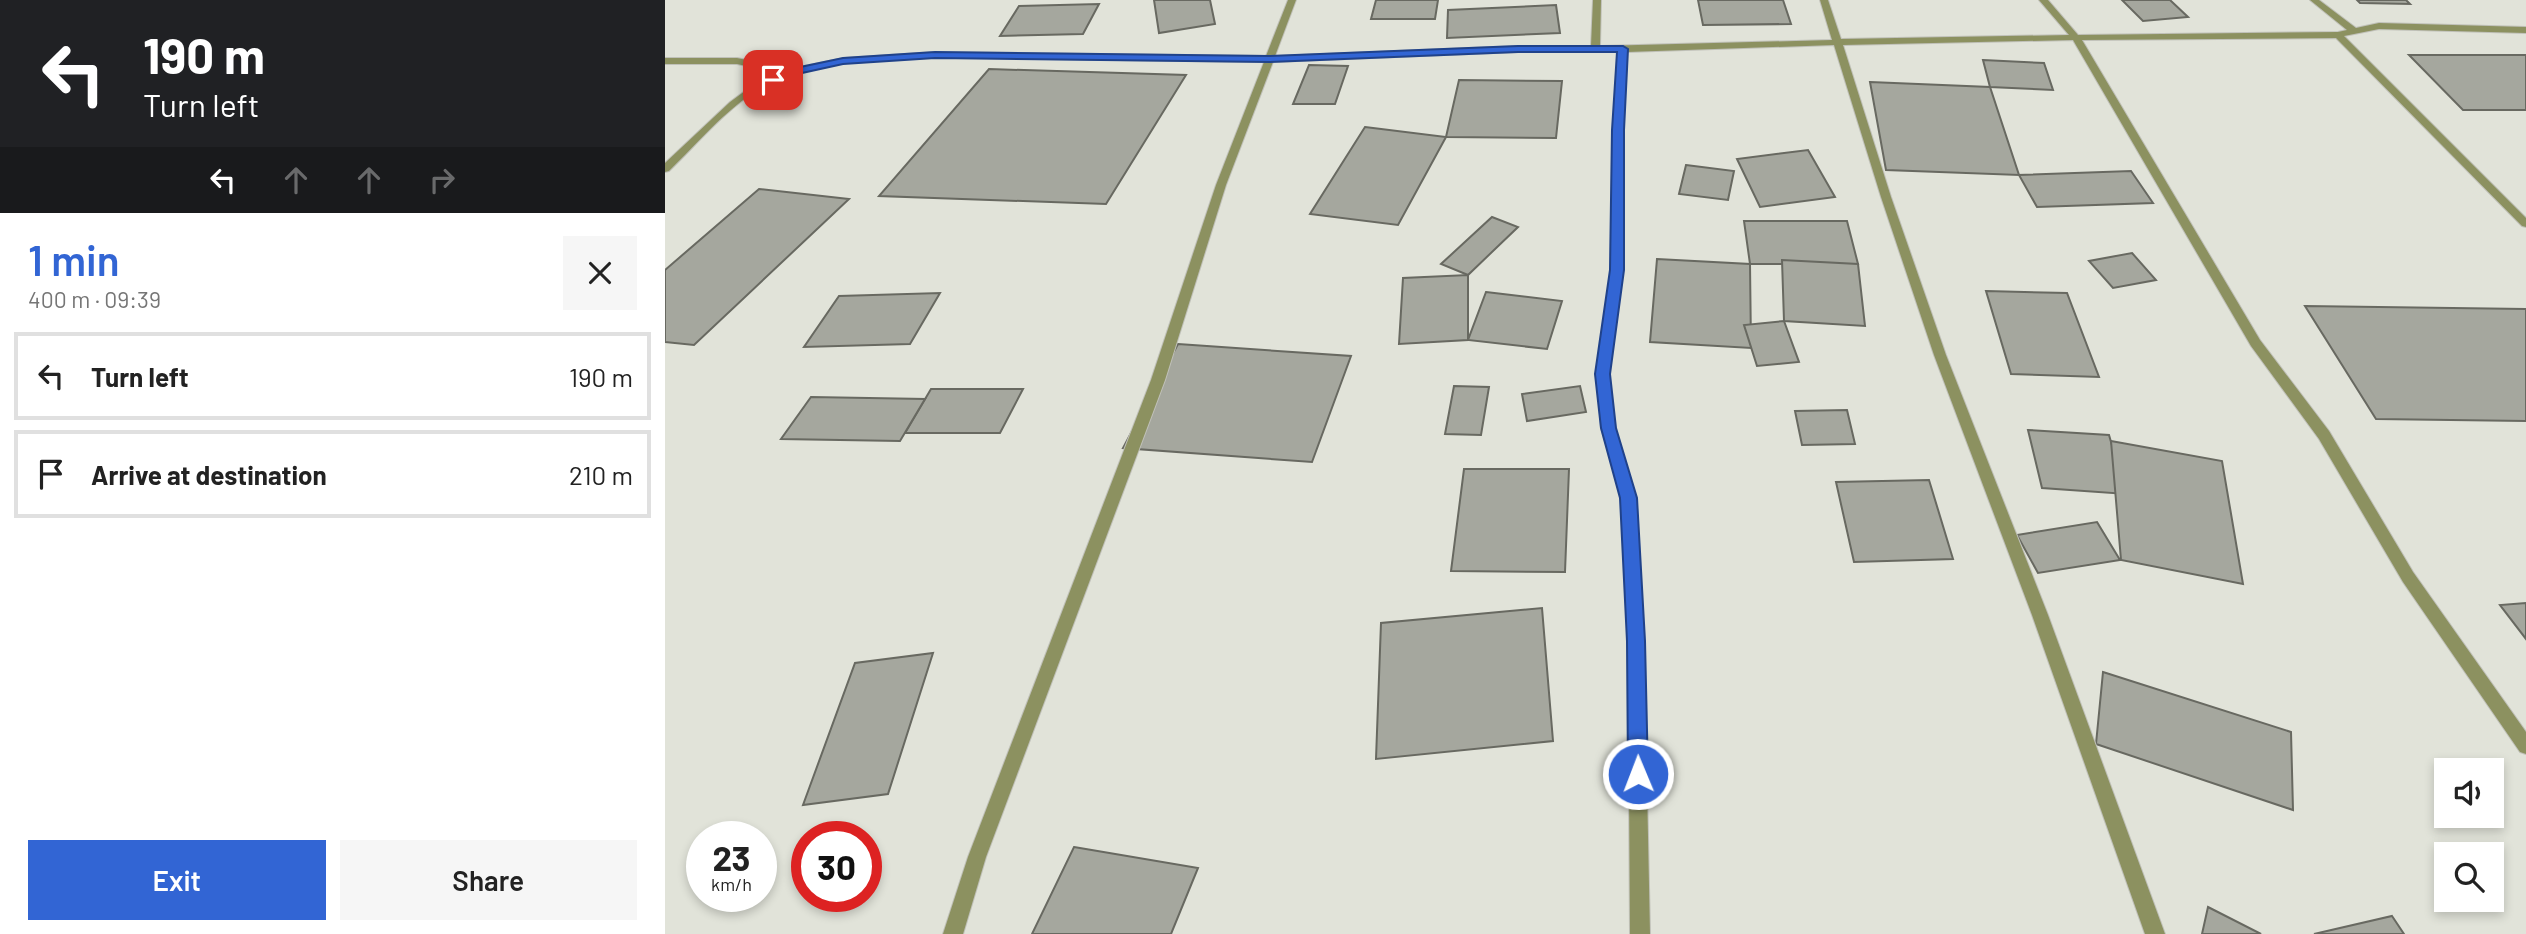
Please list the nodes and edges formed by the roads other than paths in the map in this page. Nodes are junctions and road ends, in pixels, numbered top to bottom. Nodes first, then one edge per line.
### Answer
1 (1292, 0) edge
2 (1597, 0) edge
3 (1824, 0) edge
4 (2043, 0) edge
5 (2314, 0) edge
6 (2526, 30) edge
7 (2354, 31) junction
8 (2338, 35) junction
9 (2076, 38) junction
10 (1836, 44) junction
11 (1595, 49) junction
12 (1623, 49) junction
13 (1270, 59) junction
14 (665, 61) edge
15 (790, 72) junction
16 (665, 169) edge
17 (2526, 224) edge
18 (2526, 746) edge
19 (953, 934) edge
20 (1640, 934) edge
21 (2155, 934) edge

1 - 13 street
2 - 11 street
3 - 10 street
4 - 9 street
5 - 7 street
6 - 7 street
7 - 8 street
8 - 9 street
8 - 17 street
9 - 10 street
9 - 18 street
10 - 12 street
10 - 21 street
11 - 12 street
11 - 13 street
12 - 20 street
13 - 15 street
13 - 19 street
14 - 15 street
15 - 16 street

